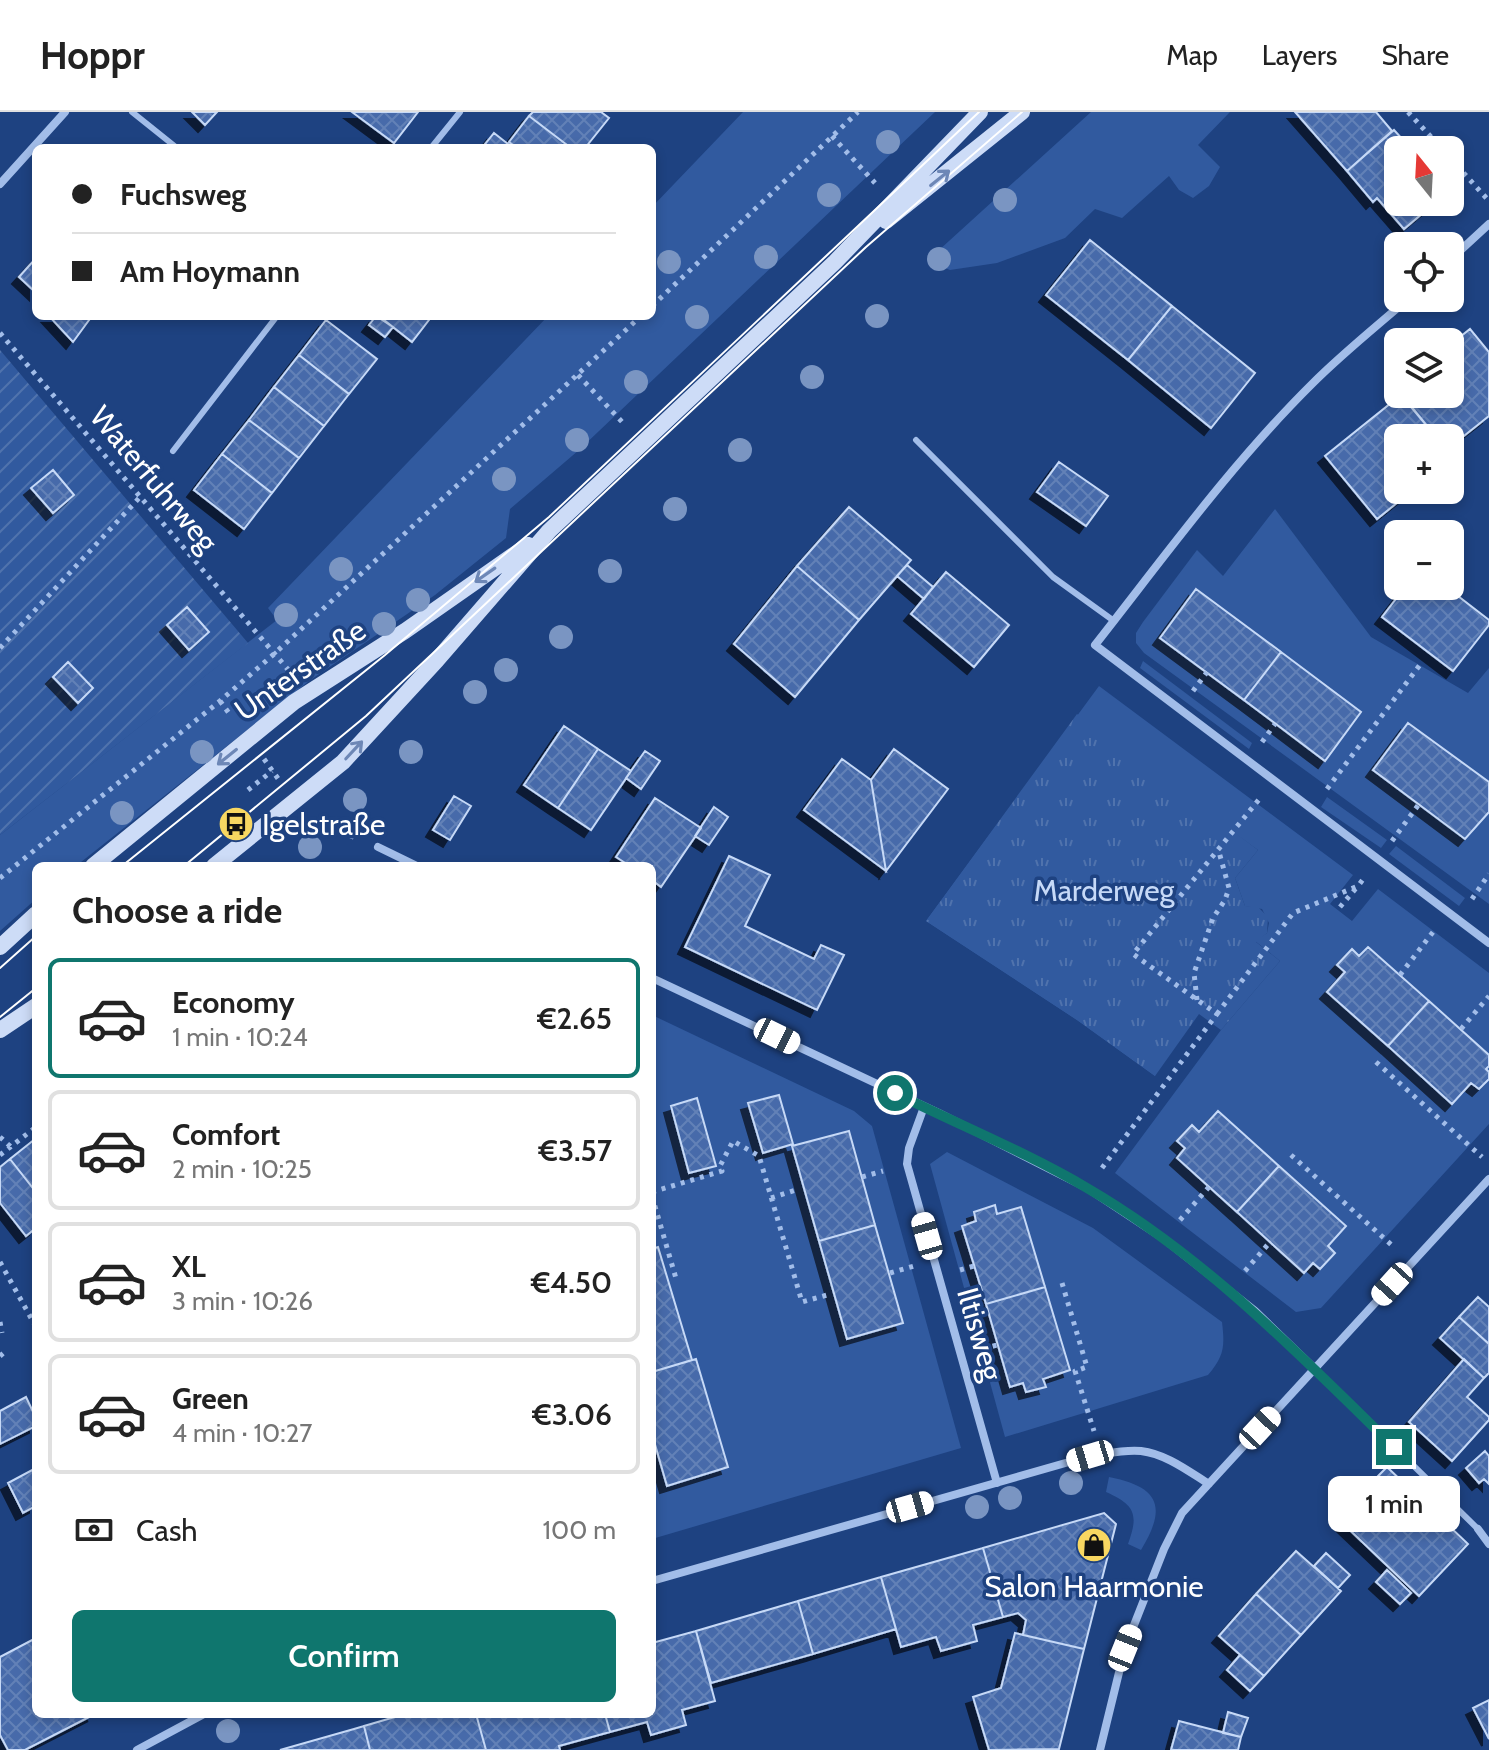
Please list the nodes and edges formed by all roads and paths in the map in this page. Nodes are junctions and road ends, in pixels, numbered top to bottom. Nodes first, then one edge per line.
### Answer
1 (65, 112) edge
2 (132, 112) edge
3 (460, 112) edge
4 (858, 112) edge
5 (980, 112) edge
6 (1022, 112) edge
7 (1408, 112) edge
8 (832, 136) junction
9 (1430, 136) edge
10 (36, 144) edge
11 (172, 144) edge
12 (434, 144) edge
13 (32, 149) edge
14 (1464, 173) edge
15 (0, 184) edge
16 (1489, 201) edge
17 (892, 202) junction
18 (1489, 224) edge
19 (1464, 247) edge
20 (835, 262) junction
21 (656, 302) edge
22 (1394, 312) edge
23 (274, 320) edge
24 (637, 320) edge
25 (0, 333) edge
26 (578, 375) junction
27 (916, 440) dead end
28 (642, 443) junction
29 (173, 451) dead end
30 (140, 497) junction
31 (549, 531) junction
32 (1114, 621) junction
33 (0, 648) edge
34 (274, 654) junction
35 (1422, 662) dead end
36 (1207, 672) dead end
37 (1192, 692) dead end
38 (1275, 724) dead end
39 (1261, 743) dead end
40 (272, 771) dead end
41 (1274, 780) junction
42 (248, 790) dead end
43 (1325, 791) dead end
44 (296, 801) junction
45 (1419, 804) dead end
46 (1394, 839) dead end
47 (378, 847) joint
48 (1219, 851) junction
49 (1379, 860) junction
50 (98, 862) edge
51 (219, 862) edge
52 (409, 862) edge
53 (1489, 874) edge
54 (0, 878) edge
55 (1358, 886) junction
56 (1473, 897) dead end
57 (1340, 907) dead end
58 (32, 918) edge
59 (1430, 936) dead end
60 (1489, 943) edge
61 (0, 947) edge
62 (1400, 975) dead end
63 (656, 980) edge
64 (1489, 996) edge
65 (1197, 1000) junction
66 (32, 1009) edge
67 (1217, 1014) junction
68 (1461, 1029) dead end
69 (0, 1030) edge
70 (1376, 1062) dead end
71 (924, 1107) junction
72 (32, 1130) edge
73 (0, 1137) edge
74 (11, 1147) junction
75 (0, 1155) edge
76 (1291, 1155) dead end
77 (1489, 1163) edge
78 (1489, 1179) edge
79 (1209, 1187) dead end
80 (1087, 1188) junction
81 (796, 1190) dead end
82 (656, 1193) edge
83 (771, 1198) junction
84 (656, 1208) edge
85 (1164, 1239) junction
86 (1270, 1242) dead end
87 (0, 1262) edge
88 (1411, 1263) junction
89 (974, 1266) dead end
90 (960, 1270) dead end
91 (677, 1282) dead end
92 (1062, 1283) dead end
93 (1228, 1290) junction
94 (827, 1295) dead end
95 (32, 1320) edge
96 (0, 1322) edge
97 (2, 1333) dead end
98 (997, 1345) dead end
99 (7, 1350) dead end
100 (981, 1350) dead end
101 (0, 1356) edge
102 (1315, 1369) junction
103 (1096, 1438) dead end
104 (997, 1483) junction
105 (1209, 1484) junction
106 (1478, 1529) joint
107 (1489, 1544) edge
108 (656, 1580) edge
109 (197, 1718) edge
110 (137, 1750) edge
111 (1100, 1750) edge

1 - 10 street
2 - 11 lane
3 - 12 lane
4 - 8 path
5 - 17 main road, Unterstraße
20 -> 6 main road, Unterstraße
7 - 9 path
8 - 17 path
8 - 21 path
13 - 15 street
14 - 16 path
17 - 20 main road, Unterstraße
18 - 19 street
20 - 28 main road, Unterstraße
22 - 32 street
23 - 29 lane
24 - 26 path
25 - 30 path, Waterfuhrweg
26 - 28 path
26 - 34 path
27 - 32 lane
28 - 31 main road, Unterstraße
30 - 33 path
30 - 34 path, Waterfuhrweg
44 -> 31 main road, Unterstraße
31 -> 50 main road, Unterstraße
32 - 41 street
34 - 54 path
35 - 43 path
36 - 37 path
38 - 39 path
40 - 42 path
41 - 48 path
41 - 49 street
44 - 47 path
44 - 51 main road, Unterstraße
45 - 46 path
47 - 52 street
48 - 65 path
48 - 65 path
49 - 55 path
49 - 60 street
53 - 56 path
55 - 57 path
55 - 67 path
58 - 61 main road
59 - 62 path
63 - 71 street
64 - 68 path
65 - 67 path
66 - 69 main road
67 - 80 path
70 - 77 path
71 - 80 street
71 - 104 street, Iltisweg
72 - 74 path
73 - 74 path
74 - 75 path
76 - 88 path
78 - 88 street
79 - 85 path
80 - 85 street
81 - 83 path
82 - 83 path
83 - 94 path
84 - 91 path
85 - 93 street
86 - 93 path
87 - 95 path
88 - 102 street
89 - 90 path
92 - 103 path
93 - 102 street
96 - 97 path
98 - 100 path
99 - 101 path
102 - 105 street
102 - 106 lane
104 - 105 street
104 - 108 street
105 - 111 street
106 - 107 street
109 - 110 street

